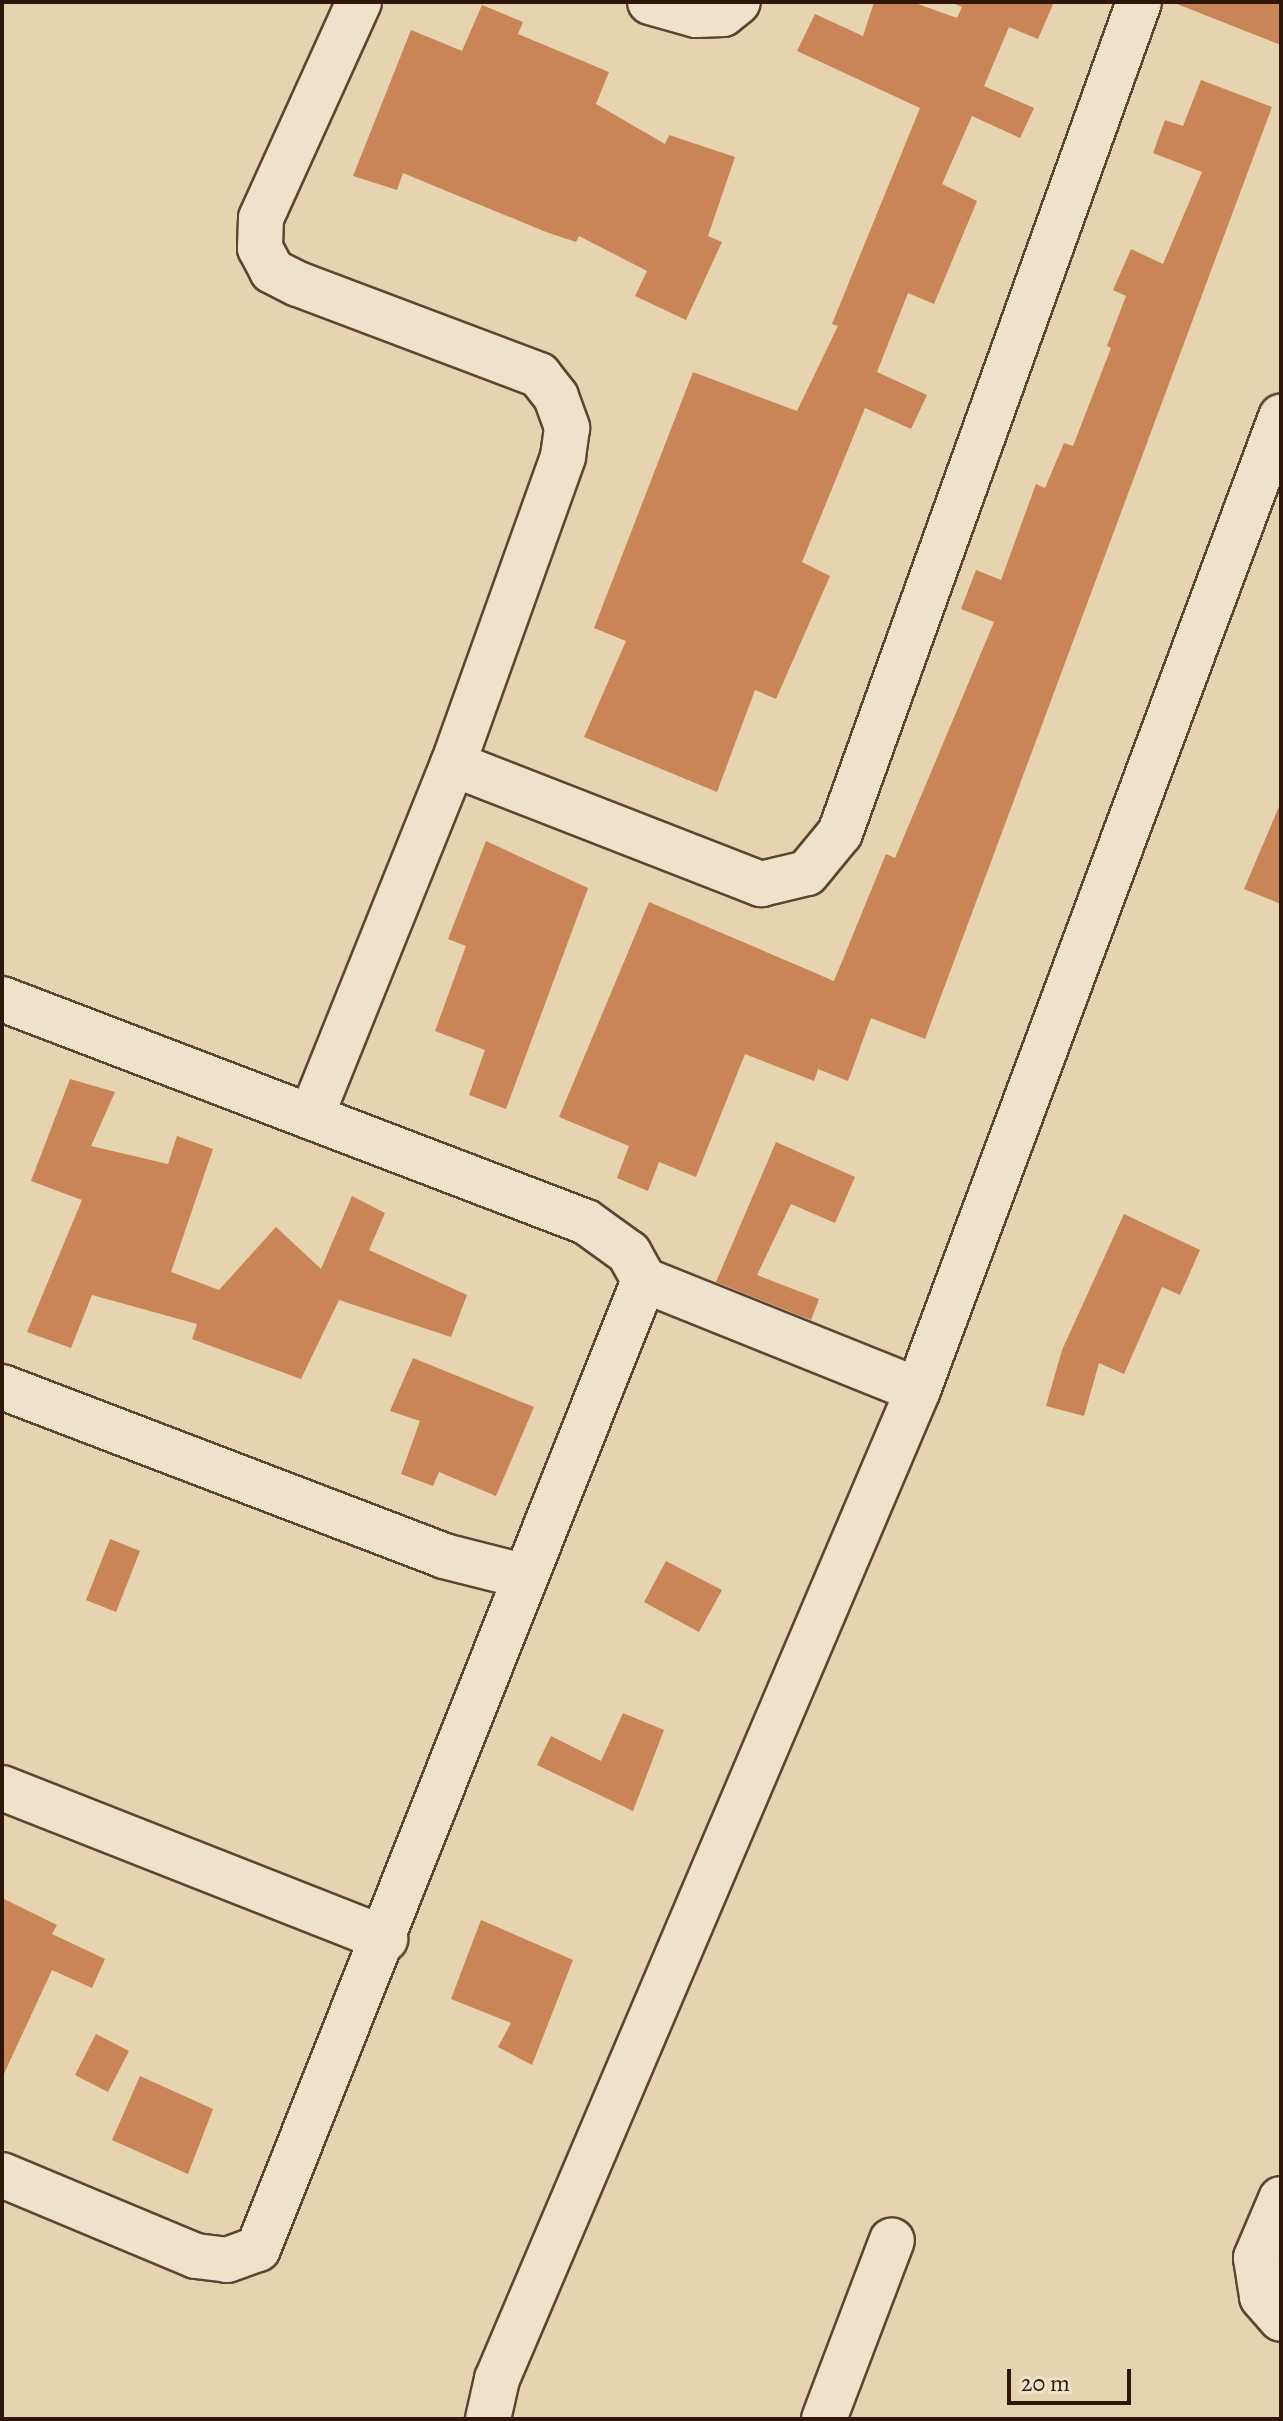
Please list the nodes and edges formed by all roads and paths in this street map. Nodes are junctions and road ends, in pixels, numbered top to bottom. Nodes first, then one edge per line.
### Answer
1 (359, 2) edge
2 (650, 2) edge
3 (738, 2) edge
4 (1139, 2) edge
5 (1281, 417) edge
6 (453, 764) junction
7 (2, 999) edge
8 (311, 1117) junction
9 (644, 1280) junction
10 (2, 1387) edge
11 (918, 1390) junction
12 (523, 1576) junction
13 (2, 1788) edge
14 (385, 1939) junction
15 (2, 2175) edge
16 (1281, 2199) edge
17 (892, 2240) dead end
18 (1281, 2319) edge
19 (488, 2419) edge
20 (824, 2419) edge

1 - 6 street
2 - 3 street
4 - 6 street
5 - 11 street
6 - 8 street
7 - 8 street
8 - 9 street
9 - 11 street
9 - 12 street
10 - 12 street
11 - 19 street
12 - 14 street
13 - 14 street
14 - 15 street
16 - 18 street
17 - 20 street

